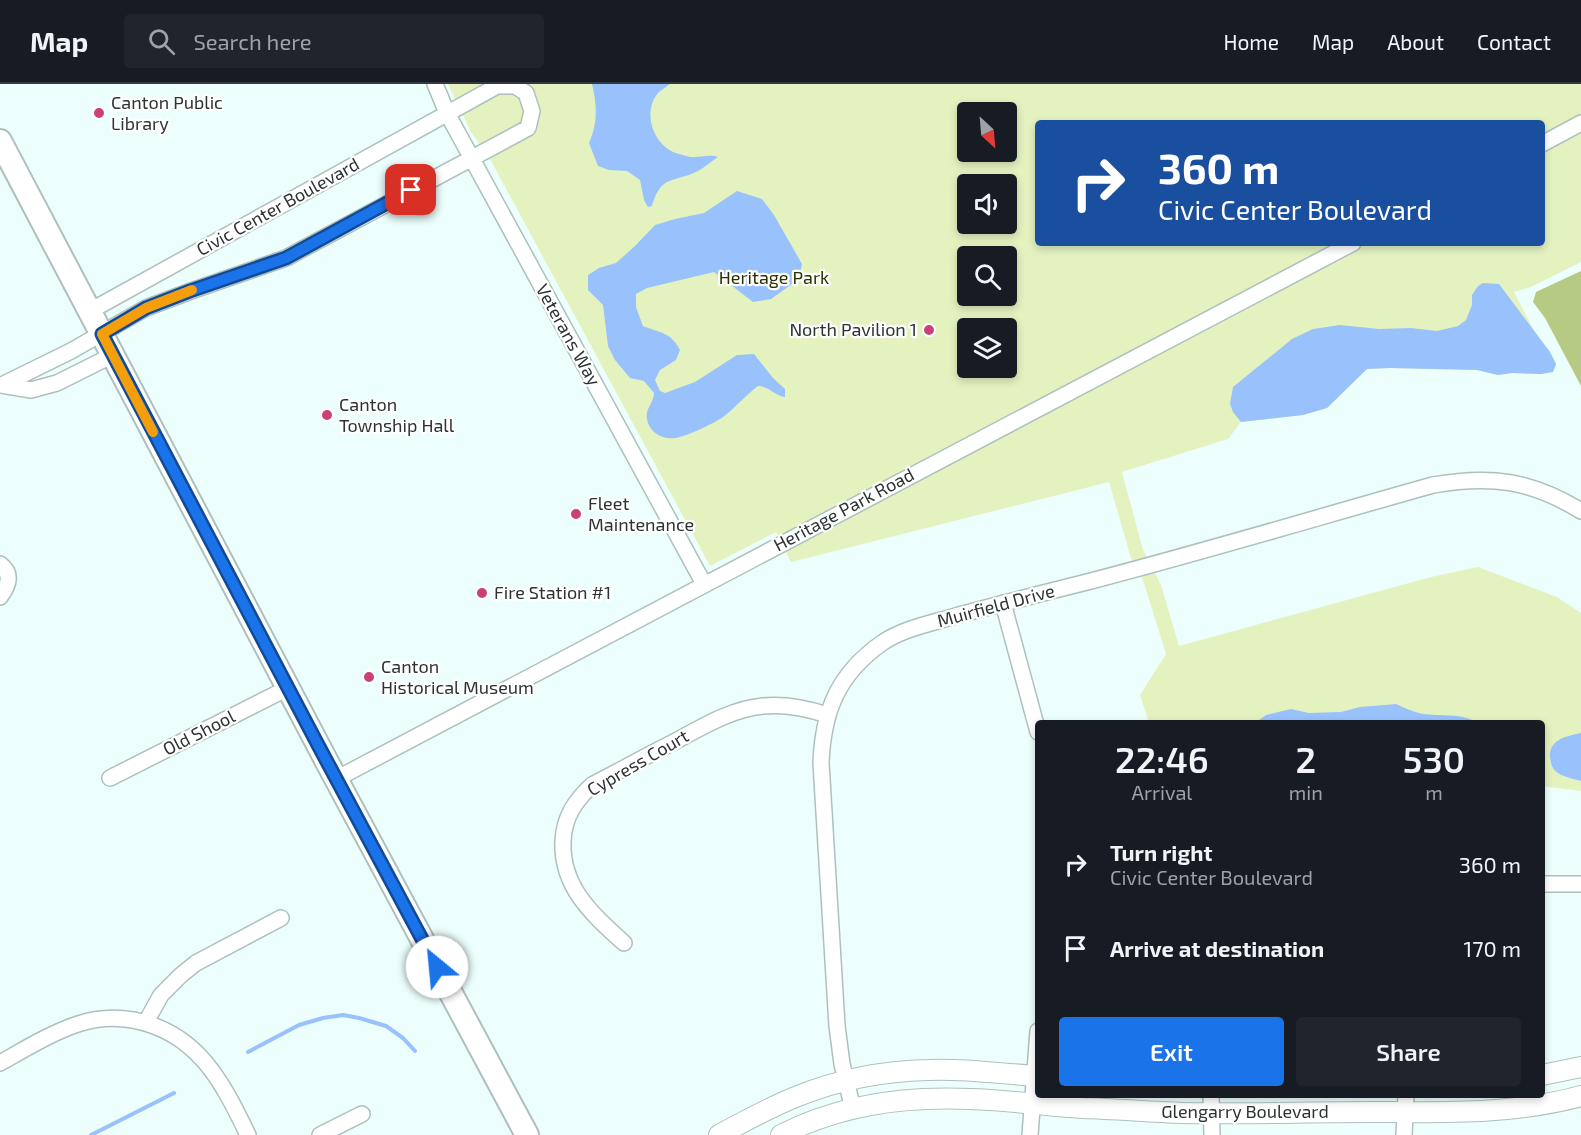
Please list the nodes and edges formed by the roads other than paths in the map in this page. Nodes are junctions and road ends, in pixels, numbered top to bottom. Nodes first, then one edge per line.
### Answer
1 (435, 84) edge
2 (447, 113) junction
3 (1581, 123) edge
4 (0, 141) edge
5 (1545, 142) edge
6 (471, 157) junction
7 (1347, 246) edge
8 (90, 311) junction
9 (102, 334) junction
10 (112, 355) junction
11 (1, 385) edge
12 (1581, 510) edge
13 (0, 564) edge
14 (704, 584) junction
15 (0, 597) edge
16 (1003, 603) junction
17 (288, 687) junction
18 (827, 715) junction
19 (1035, 721) edge
20 (110, 778) dead end
21 (336, 779) junction
22 (1545, 884) edge
23 (1581, 884) edge
24 (281, 918) dead end
25 (624, 943) dead end
26 (146, 1022) junction
27 (0, 1063) edge
28 (1574, 1069) edge
29 (1545, 1074) edge
30 (1035, 1076) edge
31 (846, 1082) junction
32 (1035, 1083) edge
33 (1576, 1097) edge
34 (1406, 1103) edge
35 (1032, 1104) junction
36 (1211, 1104) edge
37 (853, 1108) junction
38 (362, 1114) dead end
39 (749, 1128) edge
40 (248, 1135) edge
41 (320, 1135) edge
42 (527, 1135) edge
43 (719, 1135) edge
44 (781, 1135) edge
45 (1030, 1135) edge
46 (1212, 1135) edge
47 (1404, 1135) edge

1 - 2 street, Veterans Way
2 - 6 street, Veterans Way
2 - 6 street, Civic Center Boulevard
2 - 8 street, Civic Center Boulevard
3 - 5 street
4 - 8 main road
6 - 9 street, Civic Center Boulevard
6 - 14 street, Veterans Way
7 - 14 street, Heritage Park Road
8 - 9 main road
9 - 10 main road
9 - 11 street, Civic Center Boulevard
10 - 11 street
10 - 17 main road
12 - 16 street, Muirfield Drive
13 - 15 street
14 - 21 street, Heritage Park Road
16 - 18 street, Muirfield Drive
16 - 19 street
17 - 20 street, Old Shool
17 - 21 main road
18 - 25 street, Cypress Court
18 - 31 street, Muirfield Drive
21 - 42 main road
22 - 23 street
24 - 26 street
26 - 27 street
26 - 40 street
28 - 29 street, Glengarry Boulevard
28 - 33 street, Glengarry Boulevard
30 - 31 street
31 - 37 street, Muirfield Drive
31 - 39 street
32 - 35 street
33 - 34 street, Glengarry Boulevard
34 - 36 street, Glengarry Boulevard
34 - 47 street
35 - 36 street, Glengarry Boulevard
35 - 37 street, Glengarry Boulevard
35 - 45 street
36 - 46 street
37 - 44 street, Glengarry Boulevard
38 - 41 street
39 - 43 street

